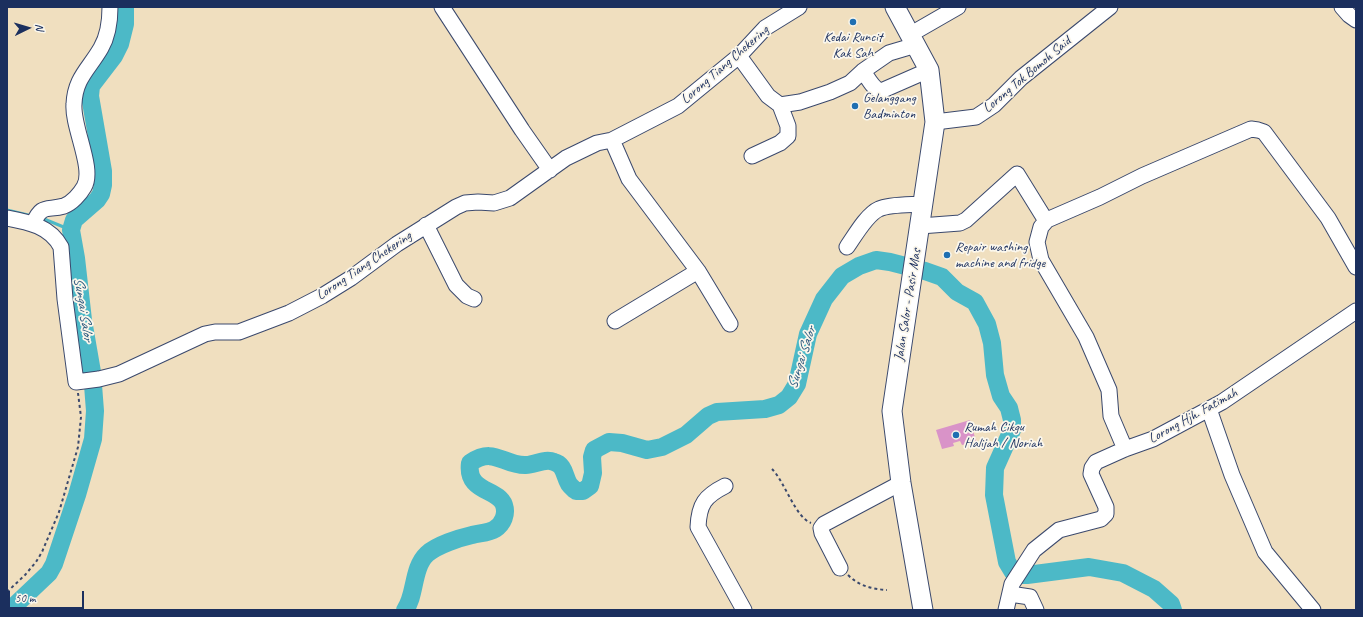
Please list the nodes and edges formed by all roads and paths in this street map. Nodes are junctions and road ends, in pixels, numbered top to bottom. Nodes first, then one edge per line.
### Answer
1 (110, 7) edge
2 (442, 7) edge
3 (799, 7) edge
4 (896, 7) edge
5 (958, 7) edge
6 (1110, 7) edge
7 (1342, 7) edge
8 (1356, 20) edge
9 (913, 39) junction
10 (739, 56) junction
11 (929, 70) junction
12 (863, 71) junction
13 (780, 106) junction
14 (935, 122) junction
15 (612, 140) junction
16 (752, 156) dead end
17 (550, 170) junction
18 (923, 204) junction
19 (7, 218) edge
20 (1047, 220) junction
21 (33, 224) junction
22 (426, 225) junction
23 (918, 235) junction
24 (846, 247) dead end
25 (1356, 267) edge
26 (698, 271) junction
27 (474, 299) dead end
28 (1356, 311) edge
29 (615, 321) dead end
30 (730, 324) dead end
31 (87, 381) junction
32 (1209, 409) junction
33 (1125, 449) junction
34 (772, 469) dead end
35 (901, 483) junction
36 (725, 486) dead end
37 (821, 528) junction
38 (840, 568) joint
39 (1011, 589) junction
40 (887, 590) dead end
41 (7, 592) edge
42 (744, 610) edge
43 (923, 610) edge
44 (1006, 610) edge
45 (1036, 610) edge
46 (1313, 610) edge

1 - 21 street
2 - 17 street
3 - 10 street, Lorong Tiang Chekering
4 - 9 main road, Jalan Salor - Pasir Mas
5 - 9 street
6 - 14 street, Lorong Tok Bomoh Said
7 - 8 street
9 - 11 main road, Jalan Salor - Pasir Mas
9 - 12 street
10 - 13 street
10 - 15 street, Lorong Tiang Chekering
11 - 12 street
11 - 14 main road, Jalan Salor - Pasir Mas
12 - 13 street
13 - 16 street
14 - 18 main road, Jalan Salor - Pasir Mas
15 - 17 street, Lorong Tiang Chekering
15 - 26 street
17 - 22 street, Lorong Tiang Chekering
18 - 23 main road, Jalan Salor - Pasir Mas
18 - 24 street
19 - 21 street
20 - 23 street
20 - 25 street
20 - 33 street
21 - 31 street
22 - 27 street
22 - 31 street, Lorong Tiang Chekering
23 - 35 main road, Jalan Salor - Pasir Mas
26 - 29 street
26 - 30 street
28 - 32 street, Lorong Hjh. Fatimah
31 - 41 path
32 - 33 street, Lorong Hjh. Fatimah
32 - 46 street
33 - 39 street, Lorong Hjh. Fatimah
34 - 37 path
35 - 37 street
35 - 43 main road, Jalan Salor - Pasir Mas
36 - 42 street
37 - 38 street
38 - 40 path
39 - 44 street, Lorong Hjh. Fatimah
39 - 45 street

